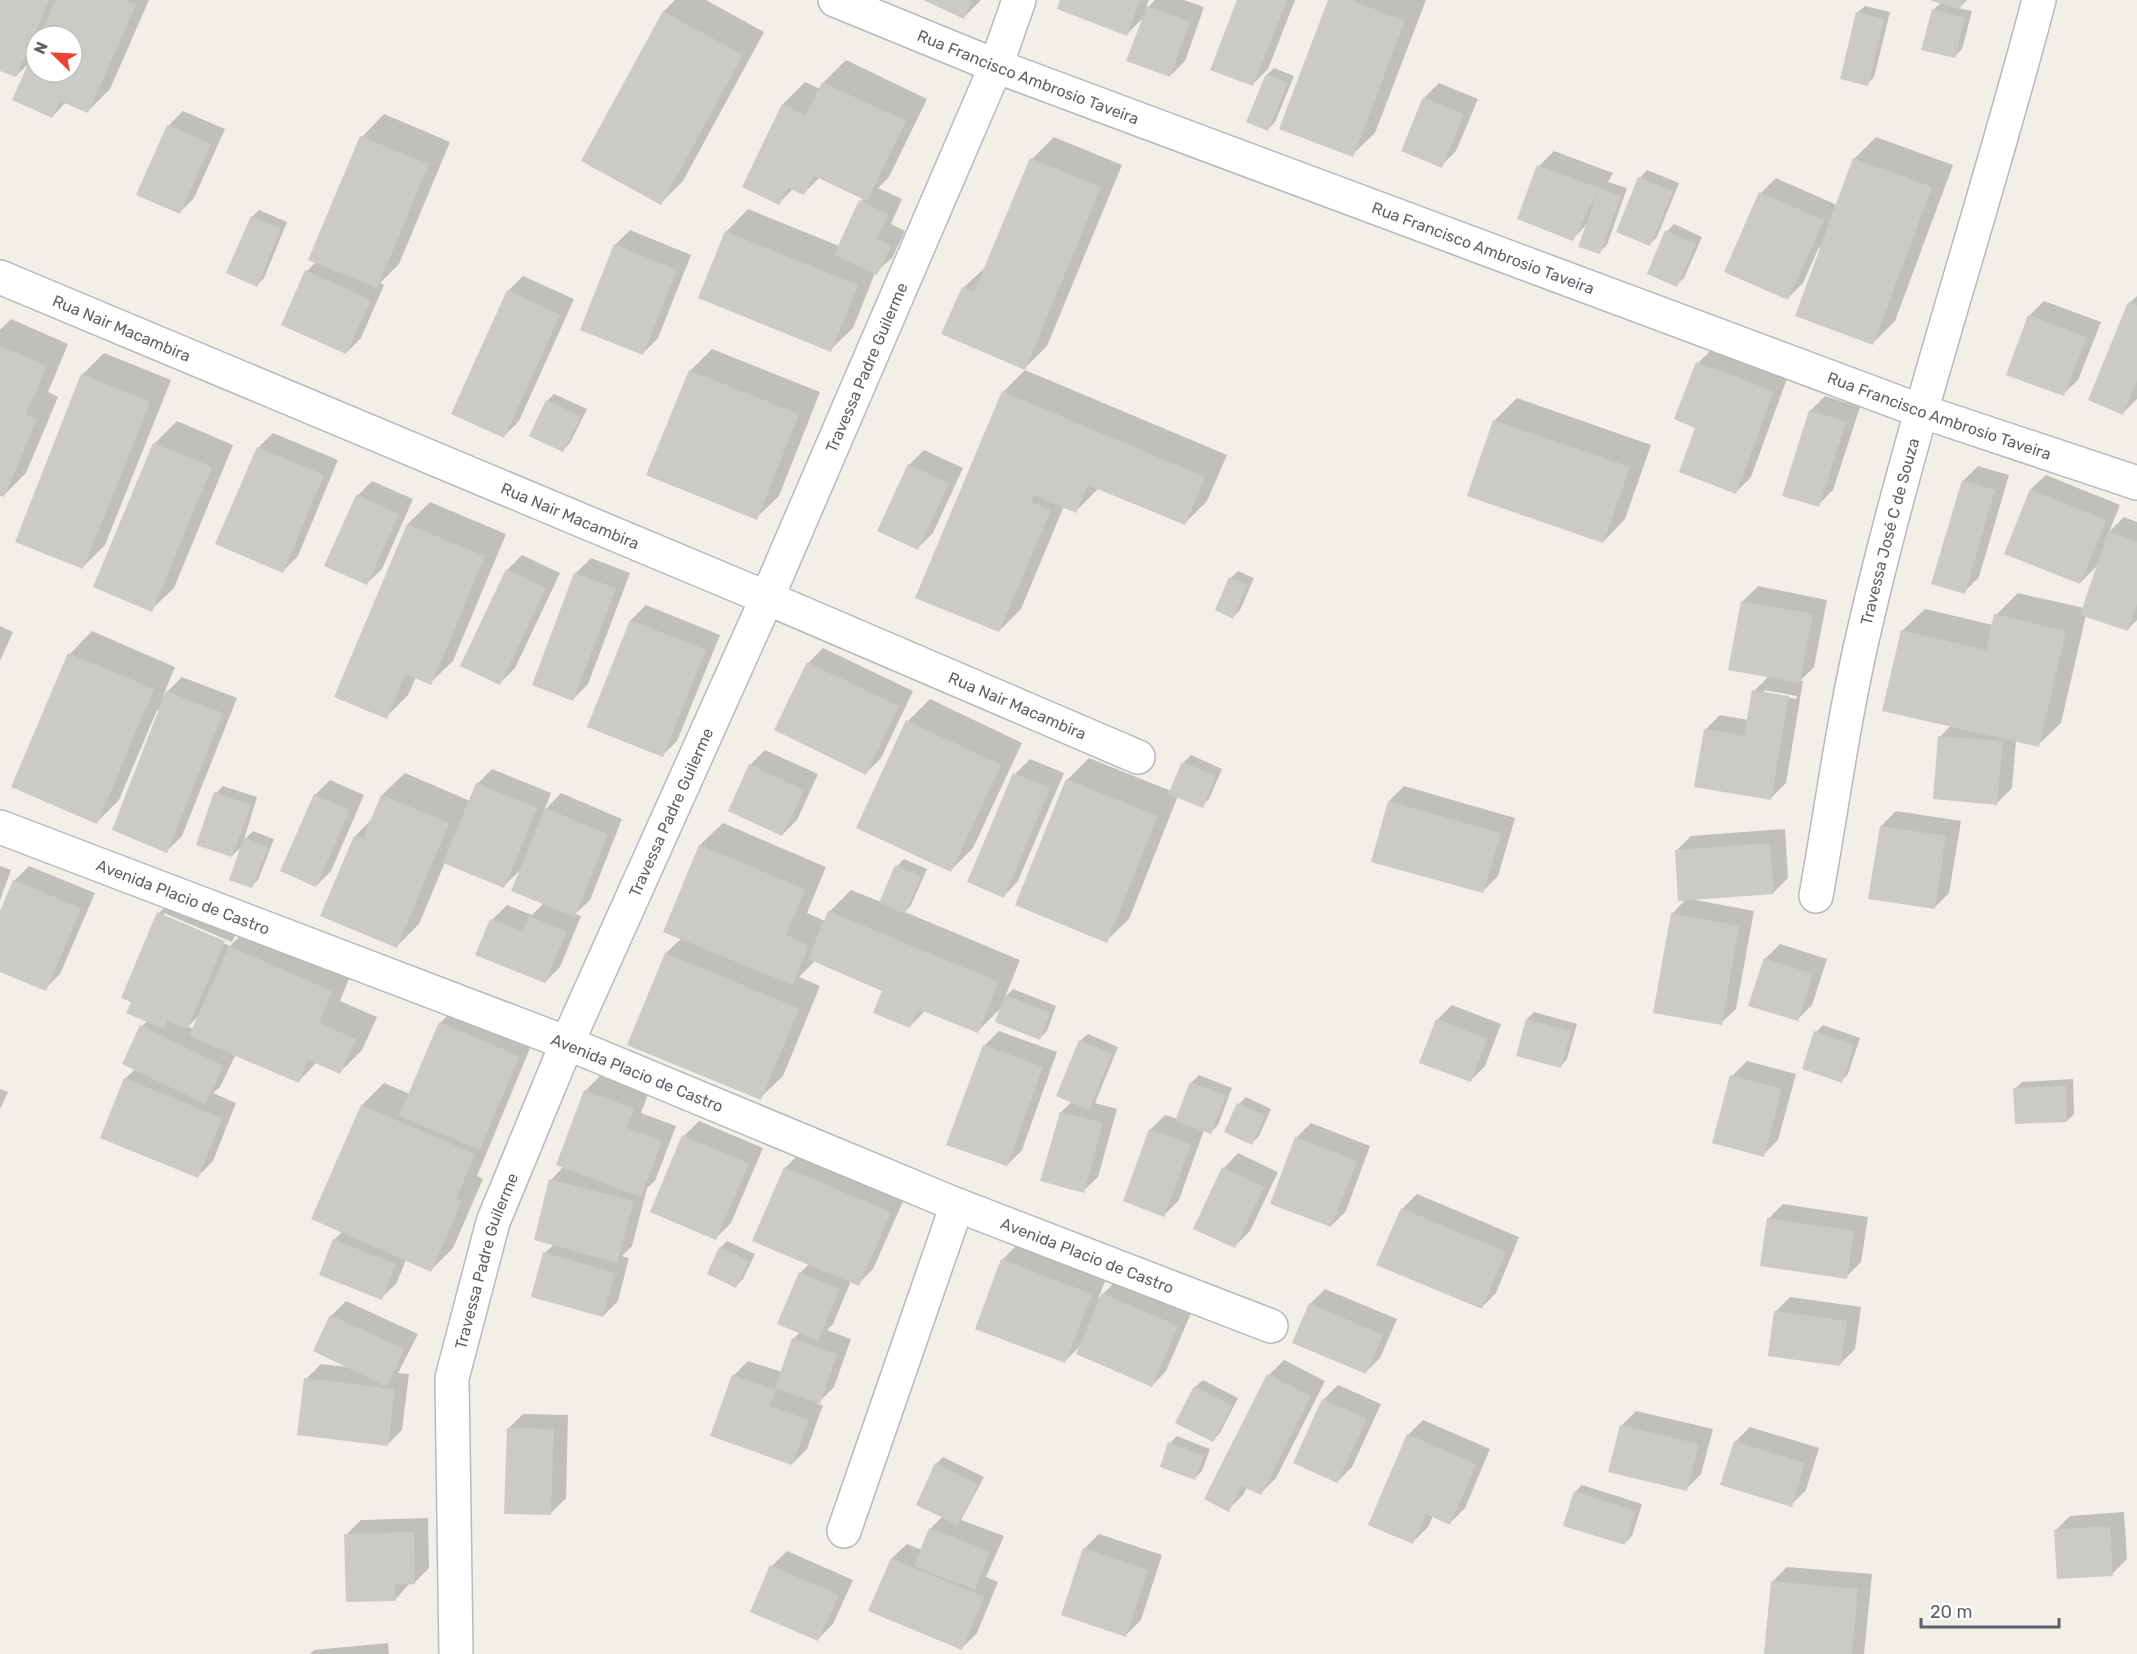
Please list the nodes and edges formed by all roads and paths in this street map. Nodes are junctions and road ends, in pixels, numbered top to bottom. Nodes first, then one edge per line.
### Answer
1 (835, 0) edge
2 (1019, 0) edge
3 (2039, 0) edge
4 (996, 66) junction
5 (0, 277) edge
6 (1921, 411) junction
7 (2137, 483) edge
8 (767, 598) junction
9 (1138, 757) dead end
10 (0, 827) edge
11 (1816, 896) dead end
12 (567, 1043) junction
13 (957, 1205) junction
14 (1271, 1326) dead end
15 (844, 1531) dead end
16 (456, 1654) edge

1 - 4 street, Rua Francisco Ambrosio Taveira
2 - 4 street, Travessa Padre Guilerme
3 - 6 street, Travessa José C de Souza
4 - 6 street, Rua Francisco Ambrosio Taveira
4 - 8 street, Travessa Padre Guilerme
5 - 8 street, Rua Nair Macambira
6 - 7 street, Rua Francisco Ambrosio Taveira
6 - 11 street, Travessa José C de Souza
8 - 9 street, Rua Nair Macambira
8 - 12 street, Travessa Padre Guilerme
10 - 12 street, Avenida Placio de Castro
12 - 13 street, Avenida Placio de Castro
12 - 16 street, Travessa Padre Guilerme
13 - 14 street, Avenida Placio de Castro
13 - 15 street

